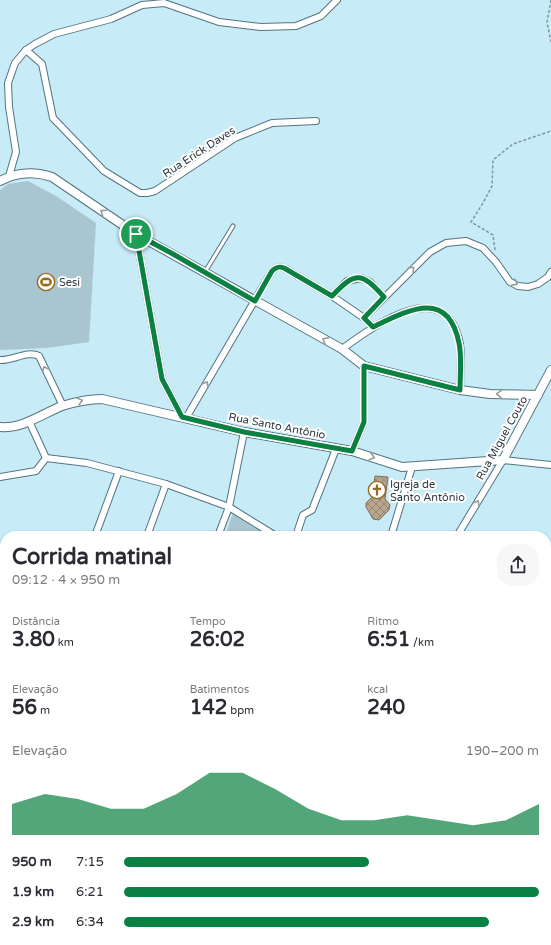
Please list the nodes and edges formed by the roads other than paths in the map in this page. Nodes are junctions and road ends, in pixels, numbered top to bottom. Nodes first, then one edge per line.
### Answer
1 (337, 0) edge
2 (26, 50) junction
3 (316, 121) dead end
4 (8, 176) junction
5 (0, 181) edge
6 (233, 226) dead end
7 (136, 234) junction
8 (205, 272) junction
9 (551, 272) edge
10 (332, 296) junction
11 (384, 297) junction
12 (255, 301) junction
13 (364, 318) junction
14 (373, 327) junction
15 (342, 349) junction
16 (0, 360) edge
17 (364, 366) junction
18 (550, 374) edge
19 (460, 390) junction
20 (538, 395) junction
21 (63, 406) junction
22 (184, 417) junction
23 (29, 421) junction
24 (1, 427) edge
25 (244, 432) junction
26 (336, 448) junction
27 (352, 451) junction
28 (46, 458) junction
29 (503, 460) junction
30 (551, 465) edge
31 (412, 467) junction
32 (119, 470) junction
33 (0, 477) edge
34 (166, 484) junction
35 (229, 507) junction
36 (97, 531) edge
37 (149, 531) edge
38 (220, 531) edge
39 (268, 531) edge
40 (298, 531) edge
41 (393, 531) edge
42 (460, 531) edge

1 - 2 street
2 - 3 street, Rua Erick Daves
2 - 4 street
4 - 5 street
7 -> 4 street
6 - 8 lane
7 - 8 street
7 - 22 street
8 - 12 street
11 -> 9 street
10 - 11 street
10 - 12 street
10 - 13 street
11 - 13 street
15 -> 12 street
22 -> 12 street
13 - 14 street
14 - 15 street
14 - 19 street
15 - 17 street
21 -> 16 street
17 - 19 street
17 - 27 street
18 - 20 street, Rua Miguel Couto
20 -> 19 street
20 - 29 street, Rua Miguel Couto
21 -> 22 street, Rua Santo Antônio
21 - 23 street, Rua Santo Antônio
22 - 25 street, Rua Santo Antônio
23 - 24 street, Rua Santo Antônio
23 - 28 street
25 - 26 street, Rua Santo Antônio
25 - 35 street
26 - 27 street, Rua Santo Antônio
26 - 40 street
27 -> 31 street, Rua Santo Antônio
28 - 32 street
28 - 33 street
29 - 30 street, Rua Santo Antônio
29 - 31 street, Rua Santo Antônio
42 -> 29 street, Rua Miguel Couto
31 - 41 street
32 - 34 street
32 - 36 street
34 - 35 street
34 - 37 street
35 - 38 street
35 - 39 street

